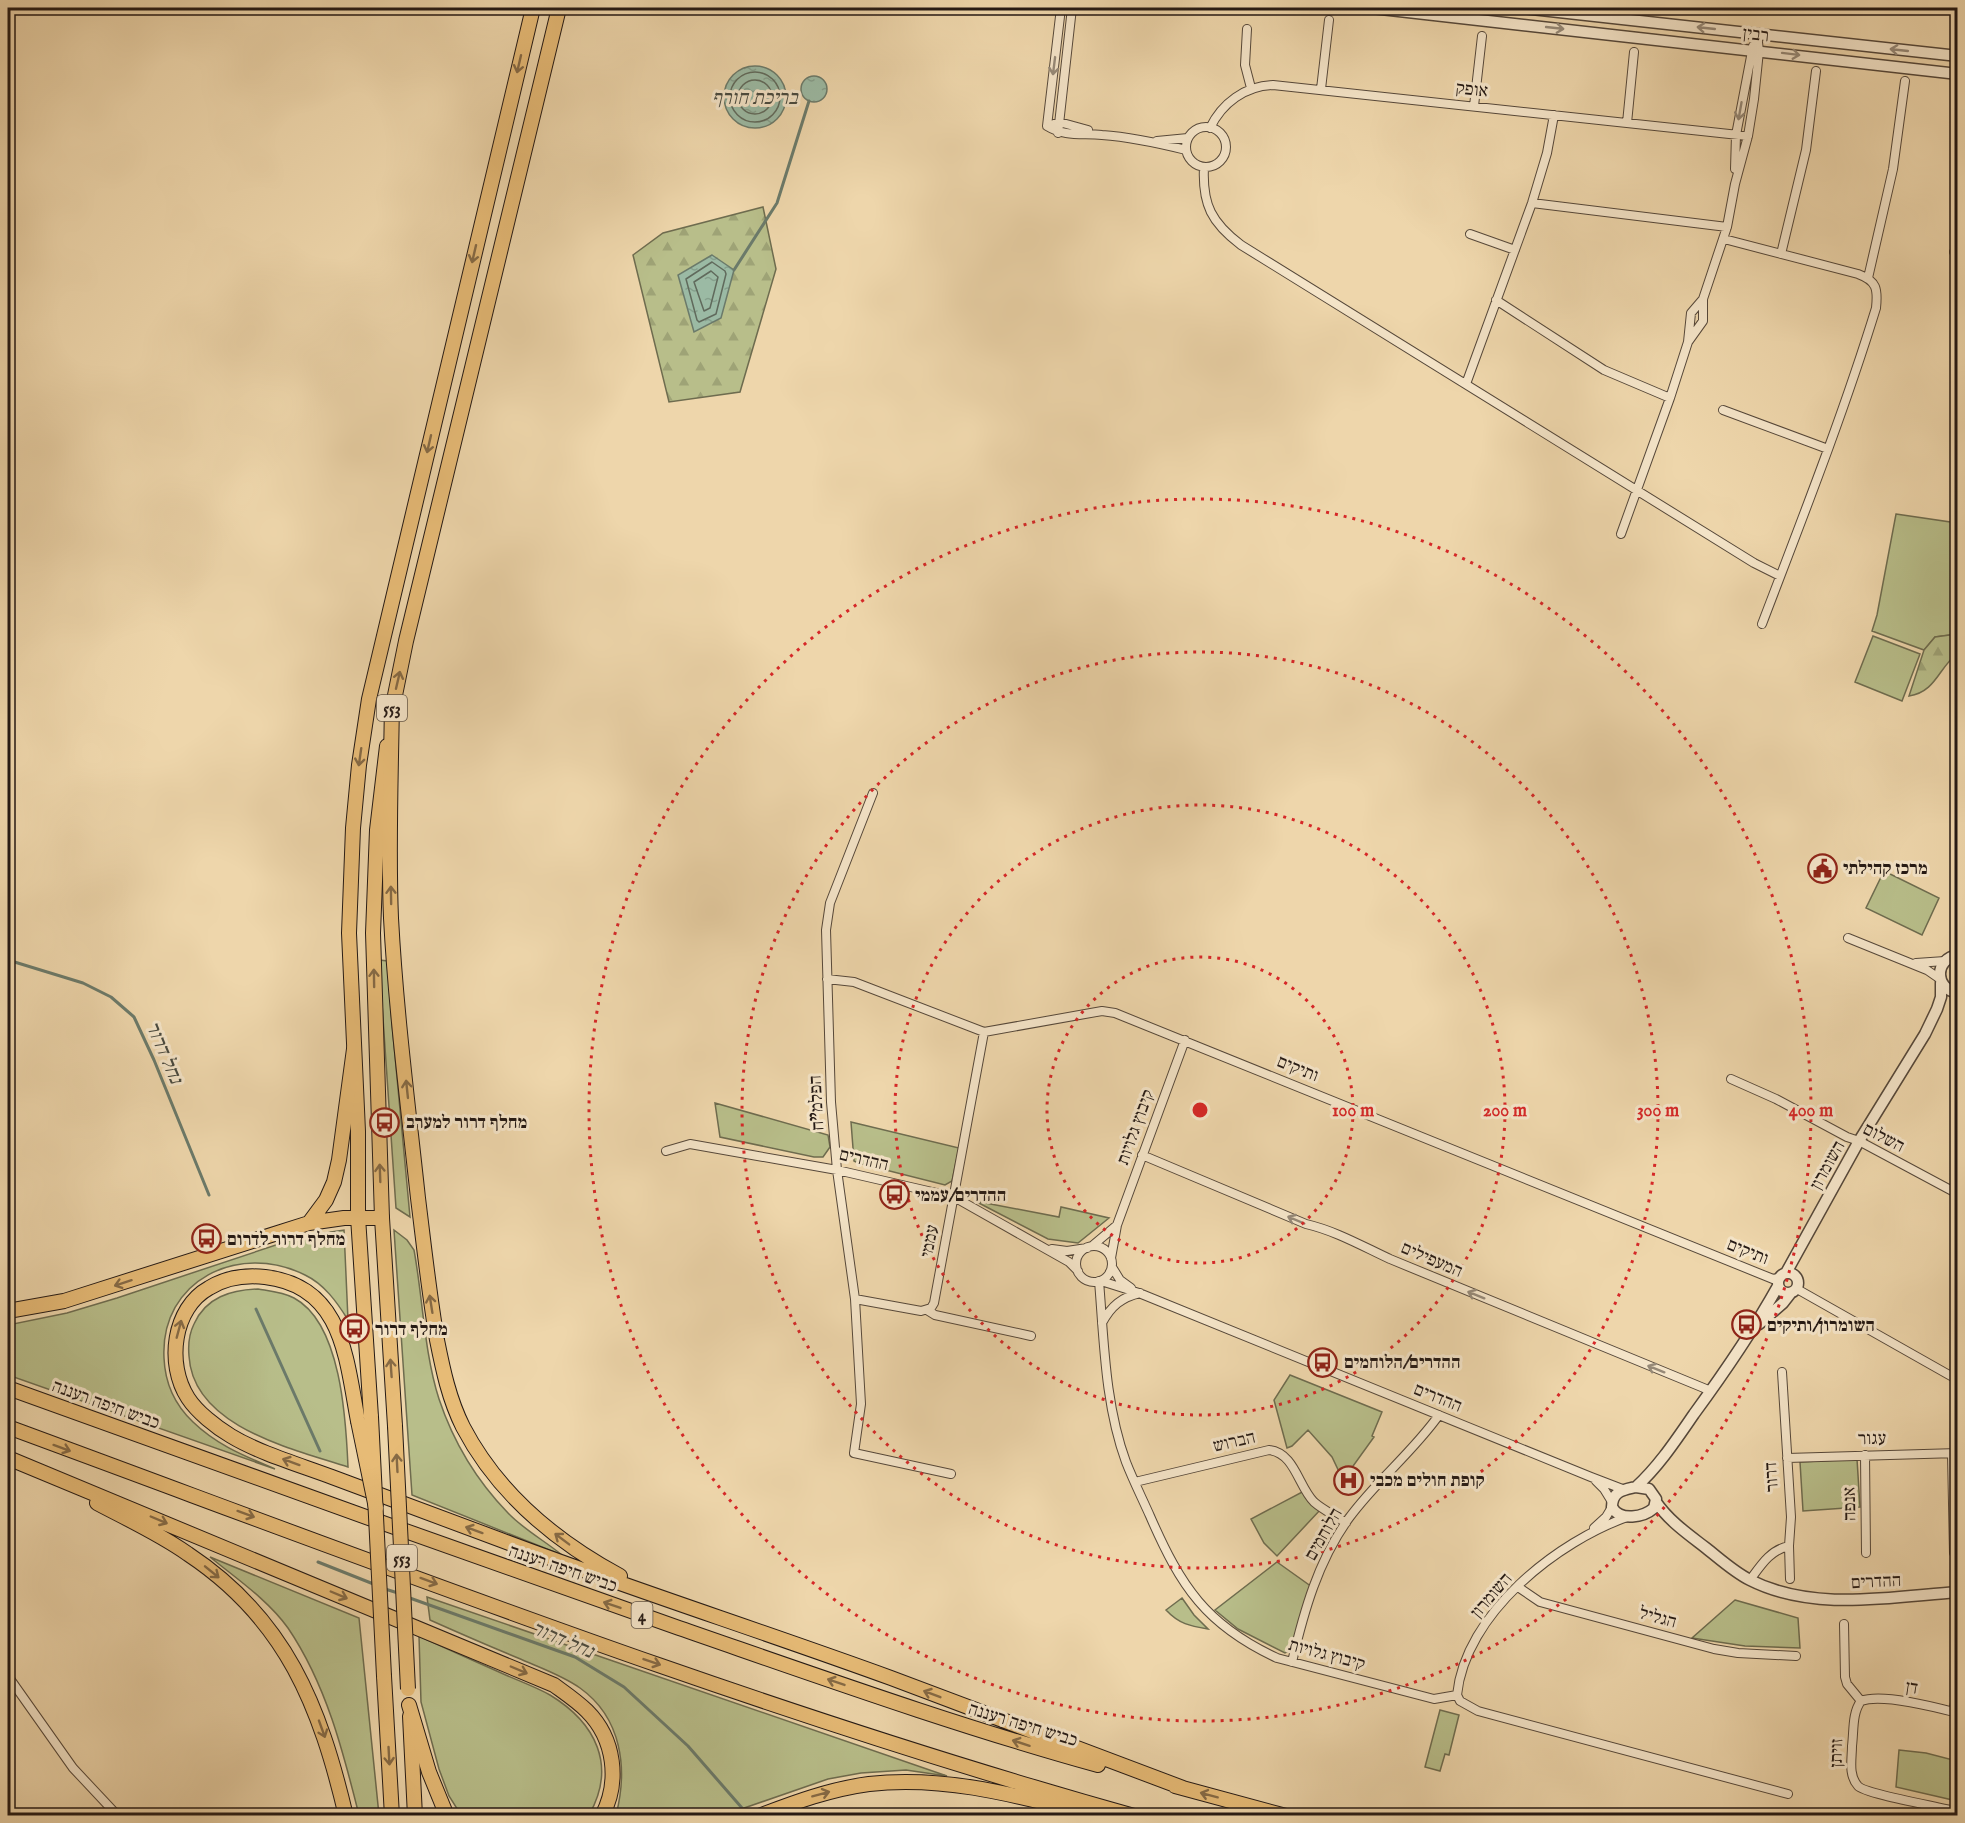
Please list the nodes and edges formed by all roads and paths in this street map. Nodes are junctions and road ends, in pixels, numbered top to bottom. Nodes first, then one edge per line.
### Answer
1 (531, 8) edge
2 (559, 8) edge
3 (1061, 8) edge
4 (1072, 8) edge
5 (1372, 8) edge
6 (1521, 8) edge
7 (1329, 20) dead end
8 (1247, 29) dead end
9 (1757, 34) junction
10 (1482, 36) dead end
11 (1755, 50) junction
12 (1634, 52) dead end
13 (1958, 56) edge
14 (1816, 71) dead end
15 (1958, 74) edge
16 (1905, 81) dead end
17 (1251, 88) junction
18 (1321, 89) junction
19 (1474, 106) junction
20 (1554, 115) junction
21 (1059, 122) junction
22 (1627, 123) junction
23 (1047, 126) junction
24 (1210, 128) junction
25 (1058, 133) junction
26 (1103, 135) junction
27 (1736, 135) junction
28 (1748, 136) junction
29 (1188, 138) junction
30 (1151, 141) junction
31 (1186, 150) junction
32 (1204, 167) junction
33 (1735, 184) junction
34 (1532, 203) junction
35 (1727, 227) junction
36 (1470, 234) dead end
37 (1724, 239) junction
38 (1515, 250) junction
39 (1781, 254) junction
40 (1868, 278) junction
41 (1703, 299) junction
42 (1496, 300) junction
43 (1688, 342) junction
44 (1466, 384) junction
45 (1670, 398) junction
46 (1723, 410) dead end
47 (1828, 449) junction
48 (1637, 490) junction
49 (1621, 534) dead end
50 (1780, 576) junction
51 (1762, 624) dead end
52 (392, 703) junction
53 (873, 793) dead end
54 (1848, 938) dead end
55 (1953, 955) edge
56 (1909, 963) junction
57 (827, 979) junction
58 (1940, 981) junction
59 (1957, 993) edge
60 (1937, 1009) junction
61 (984, 1032) junction
62 (1185, 1041) junction
63 (354, 1049) junction
64 (1731, 1079) dead end
65 (1859, 1141) junction
66 (666, 1151) dead end
67 (1142, 1155) junction
68 (837, 1170) junction
69 (1958, 1194) edge
70 (954, 1197) junction
71 (358, 1217) junction
72 (382, 1218) junction
73 (309, 1223) junction
74 (1117, 1225) junction
75 (1043, 1247) junction
76 (1089, 1247) junction
77 (1111, 1257) junction
78 (1112, 1267) junction
79 (1078, 1271) junction
80 (1784, 1278) junction
81 (1100, 1281) junction
82 (1793, 1291) junction
83 (1140, 1293) junction
84 (855, 1299) junction
85 (927, 1310) junction
86 (8, 1311) edge
87 (1102, 1323) junction
88 (1754, 1327) junction
89 (1031, 1336) dead end
90 (1782, 1372) dead end
91 (1958, 1380) edge
92 (8, 1388) edge
93 (1711, 1391) junction
94 (1439, 1415) junction
95 (365, 1419) junction
96 (8, 1427) edge
97 (1955, 1453) edge
98 (1865, 1455) junction
99 (1664, 1456) junction
100 (8, 1458) edge
101 (1786, 1458) junction
102 (34, 1469) junction
103 (951, 1474) dead end
104 (1591, 1478) junction
105 (1135, 1482) junction
106 (1630, 1488) junction
107 (1649, 1489) junction
108 (1656, 1502) junction
109 (1612, 1504) junction
110 (1644, 1514) junction
111 (1630, 1516) junction
112 (1346, 1523) junction
113 (1674, 1523) junction
114 (1580, 1540) junction
115 (1789, 1546) junction
116 (1866, 1553) dead end
117 (1954, 1553) dead end
118 (1790, 1579) dead end
119 (1750, 1580) junction
120 (1518, 1587) junction
121 (1958, 1592) edge
122 (1844, 1624) dead end
123 (786, 1642) junction
124 (1796, 1656) dead end
125 (1292, 1662) junction
126 (8, 1676) edge
127 (1958, 1689) edge
128 (1457, 1695) junction
129 (1862, 1701) junction
130 (409, 1705) junction
131 (1955, 1712) edge
132 (1184, 1788) junction
133 (1788, 1794) dead end
134 (1958, 1812) edge
135 (763, 1814) edge
136 (118, 1815) edge
137 (346, 1815) edge
138 (392, 1815) edge
139 (415, 1815) edge
140 (447, 1815) edge
141 (602, 1815) edge
142 (1098, 1815) edge
143 (1134, 1815) edge
144 (1286, 1815) edge

1 -> 63 main road, 553
52 -> 2 main road, 553
3 -> 23 street
4 - 21 street
5 -> 11 street, רבין
9 -> 6 street, רבין
7 - 18 street
8 - 17 street
9 - 11 street
13 -> 9 street, רבין
10 - 19 street
11 -> 15 street, רבין
11 -> 27 street
11 - 28 street
12 - 22 street
14 - 39 street
16 - 40 street
17 - 18 street, אופק
17 - 24 street
18 - 19 street, אופק
19 - 20 street, אופק
20 - 22 street, אופק
20 - 34 street
21 - 23 street
21 - 25 street
21 - 26 street
22 - 27 street, אופק
23 - 25 street
24 - 29 street
24 - 32 street
25 - 26 street
26 - 30 street
27 - 28 street, אופק
27 - 33 street
28 - 33 street
29 - 30 street
29 - 31 street
30 - 31 street
31 - 32 street
32 - 44 street
33 - 35 street
34 - 35 street
34 - 38 street
35 - 37 street
36 - 38 street
37 - 39 street
37 - 41 street
38 - 42 street
39 - 40 street
40 - 47 street
41 - 43 street
41 - 43 street
42 - 44 street
42 - 45 street
43 - 45 street
44 - 48 street
45 - 48 street
46 - 47 street
47 - 50 street
48 - 49 street
48 - 50 street
50 - 51 street
72 -> 52 main road, 553
123 -> 52 main road
53 - 57 street, הפלמ"ח
54 - 56 street
55 - 56 street
55 - 58 street, השומרון
56 - 58 street
57 - 61 street
57 - 68 street, הפלמ"ח
58 - 59 street
58 - 60 street, השומרון
59 - 60 street, השומרון
60 - 65 street, השומרון
61 - 62 street, ותיקים
61 - 70 street, עממי
62 - 67 street, קיבוץ גלויות
62 - 80 street, ותיקים
63 - 71 main road, 553
63 - 73 main road
64 - 65 street, השלום
65 - 69 street, השלום
65 - 80 street, השומרון
66 - 68 street, ההדרים
67 - 74 street, קיבוץ גלויות
93 -> 67 street, המעפילים
68 - 70 street, ההדרים
68 - 84 street, הפלמ"ח
70 - 75 street, ההדרים
70 - 85 street, עממי
71 - 72 main road
71 - 73 main road
71 - 95 main road, 553
130 -> 72 main road, 553, bridge
73 -> 86 main road
74 - 76 street
74 - 77 street, קיבוץ גלויות
75 - 76 street, ההדרים
75 - 79 street, ההדרים
76 - 77 street
76 - 79 street
77 - 78 street
78 - 81 street
78 - 83 street, ההדרים
79 - 81 street
80 - 82 street
80 - 82 street, השומרון
80 - 88 street, השומרון
81 - 83 street, ההדרים
81 - 87 street, קיבוץ גלויות
82 - 88 street, השומרון
82 - 91 street
83 - 87 street
83 - 94 street, ההדרים
84 - 85 street
84 - 103 street, הפלמ"ח
85 - 89 street
87 - 105 street, קיבוץ גלויות
88 - 93 street, השומרון
90 - 101 street, דרור
132 -> 92 main road, כביש חיפה רעננה / 4
93 - 99 street, השומרון
94 - 104 street, ההדרים
94 - 112 street, הלוחמים
123 -> 95 main road
95 -> 138 main road, 553, bridge
96 -> 143 main road, 4
97 - 98 street, עגור
97 - 117 street
98 - 101 street, עגור
98 - 116 street, אנפה
99 - 106 street, השומרון
99 - 107 street, השומרון
100 - 102 main road
101 - 115 street, דרור
102 -> 137 main road
102 -> 141 main road
104 - 106 street, ההדרים
104 - 109 street, ההדרים
105 - 112 street, הברוש
105 - 125 street, קיבוץ גלויות
106 - 107 street
106 - 109 street
107 - 108 street
108 - 110 street
108 - 113 street, ההדרים
109 - 111 street
109 - 114 street, השומרון
110 - 111 street
110 - 113 street, ההדרים
111 - 114 street, השומרון
112 - 125 street, הלוחמים
113 - 119 street, ההדרים
114 - 120 street, השומרון
115 - 118 street, דרור
115 - 119 street
119 - 121 street, ההדרים
120 - 124 street, הגליל
120 - 128 street, השומרון
122 - 129 street
132 -> 123 main road
125 - 128 street, קיבוץ גלויות
126 - 136 street
127 - 131 street
128 - 133 street
129 - 131 street, דן
129 - 134 street, זויתן
130 - 139 main road, 553
130 - 140 main road
144 -> 132 main road, כביש חיפה רעננה / 4
135 -> 142 main road

